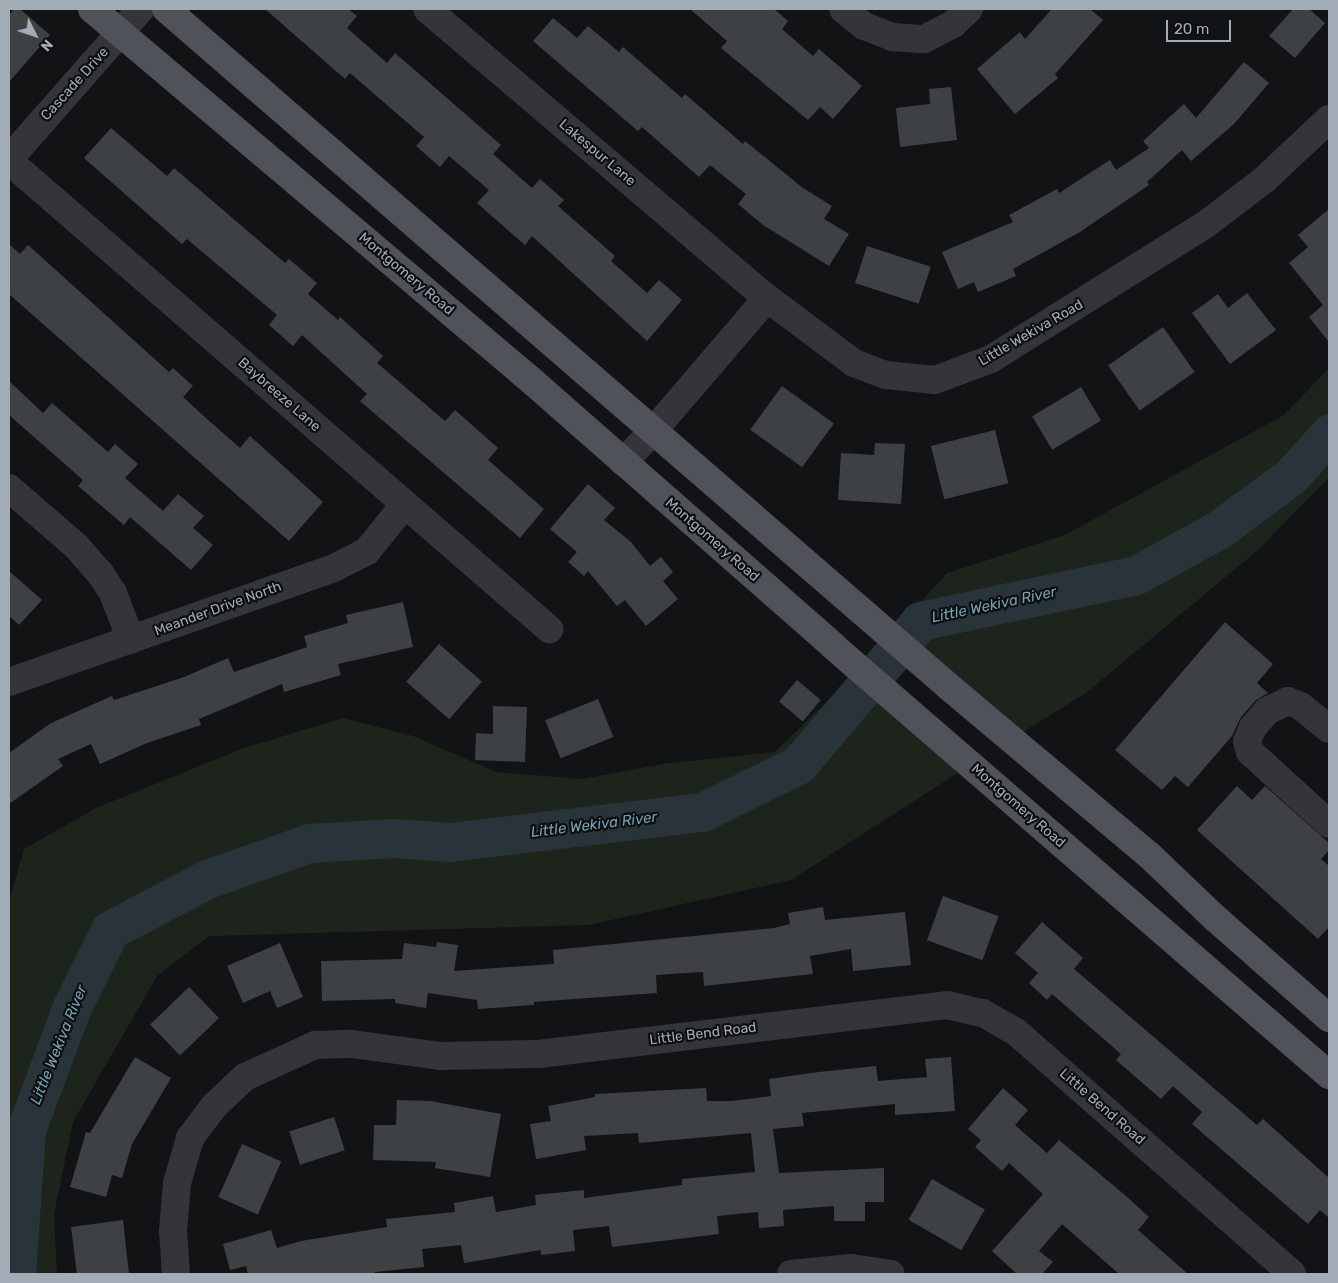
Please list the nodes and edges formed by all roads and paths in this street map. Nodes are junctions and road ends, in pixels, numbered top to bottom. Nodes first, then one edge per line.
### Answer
1 (92, 9) edge
2 (141, 9) edge
3 (166, 9) edge
4 (427, 9) edge
5 (843, 9) edge
6 (969, 9) edge
7 (120, 34) junction
8 (1329, 119) edge
9 (9, 160) edge
10 (767, 298) junction
11 (654, 430) junction
12 (622, 462) junction
13 (9, 488) edge
14 (405, 504) junction
15 (549, 629) dead end
16 (131, 640) junction
17 (9, 682) edge
18 (1323, 724) edge
19 (1329, 824) edge
20 (1329, 1018) edge
21 (1329, 1075) edge
22 (176, 1274) edge
23 (791, 1274) edge
24 (891, 1274) edge
25 (1292, 1274) edge

1 - 7 main road, Montgomery Road
2 - 7 street, Cascade Drive
3 - 11 main road
4 - 10 street, Lakespur Lane
5 - 6 street
7 - 9 street, Cascade Drive
7 - 12 main road, Montgomery Road
8 - 10 street, Little Wekiva Road
9 - 14 street, Baybreeze Lane
10 - 11 street
11 - 12 street
11 - 20 main road
12 - 21 main road, Montgomery Road
13 - 16 street
14 - 15 street, Baybreeze Lane
14 - 16 street, Meander Drive North
16 - 17 street, Meander Drive North
18 - 19 street
22 - 25 street, Little Bend Road
23 - 24 street

